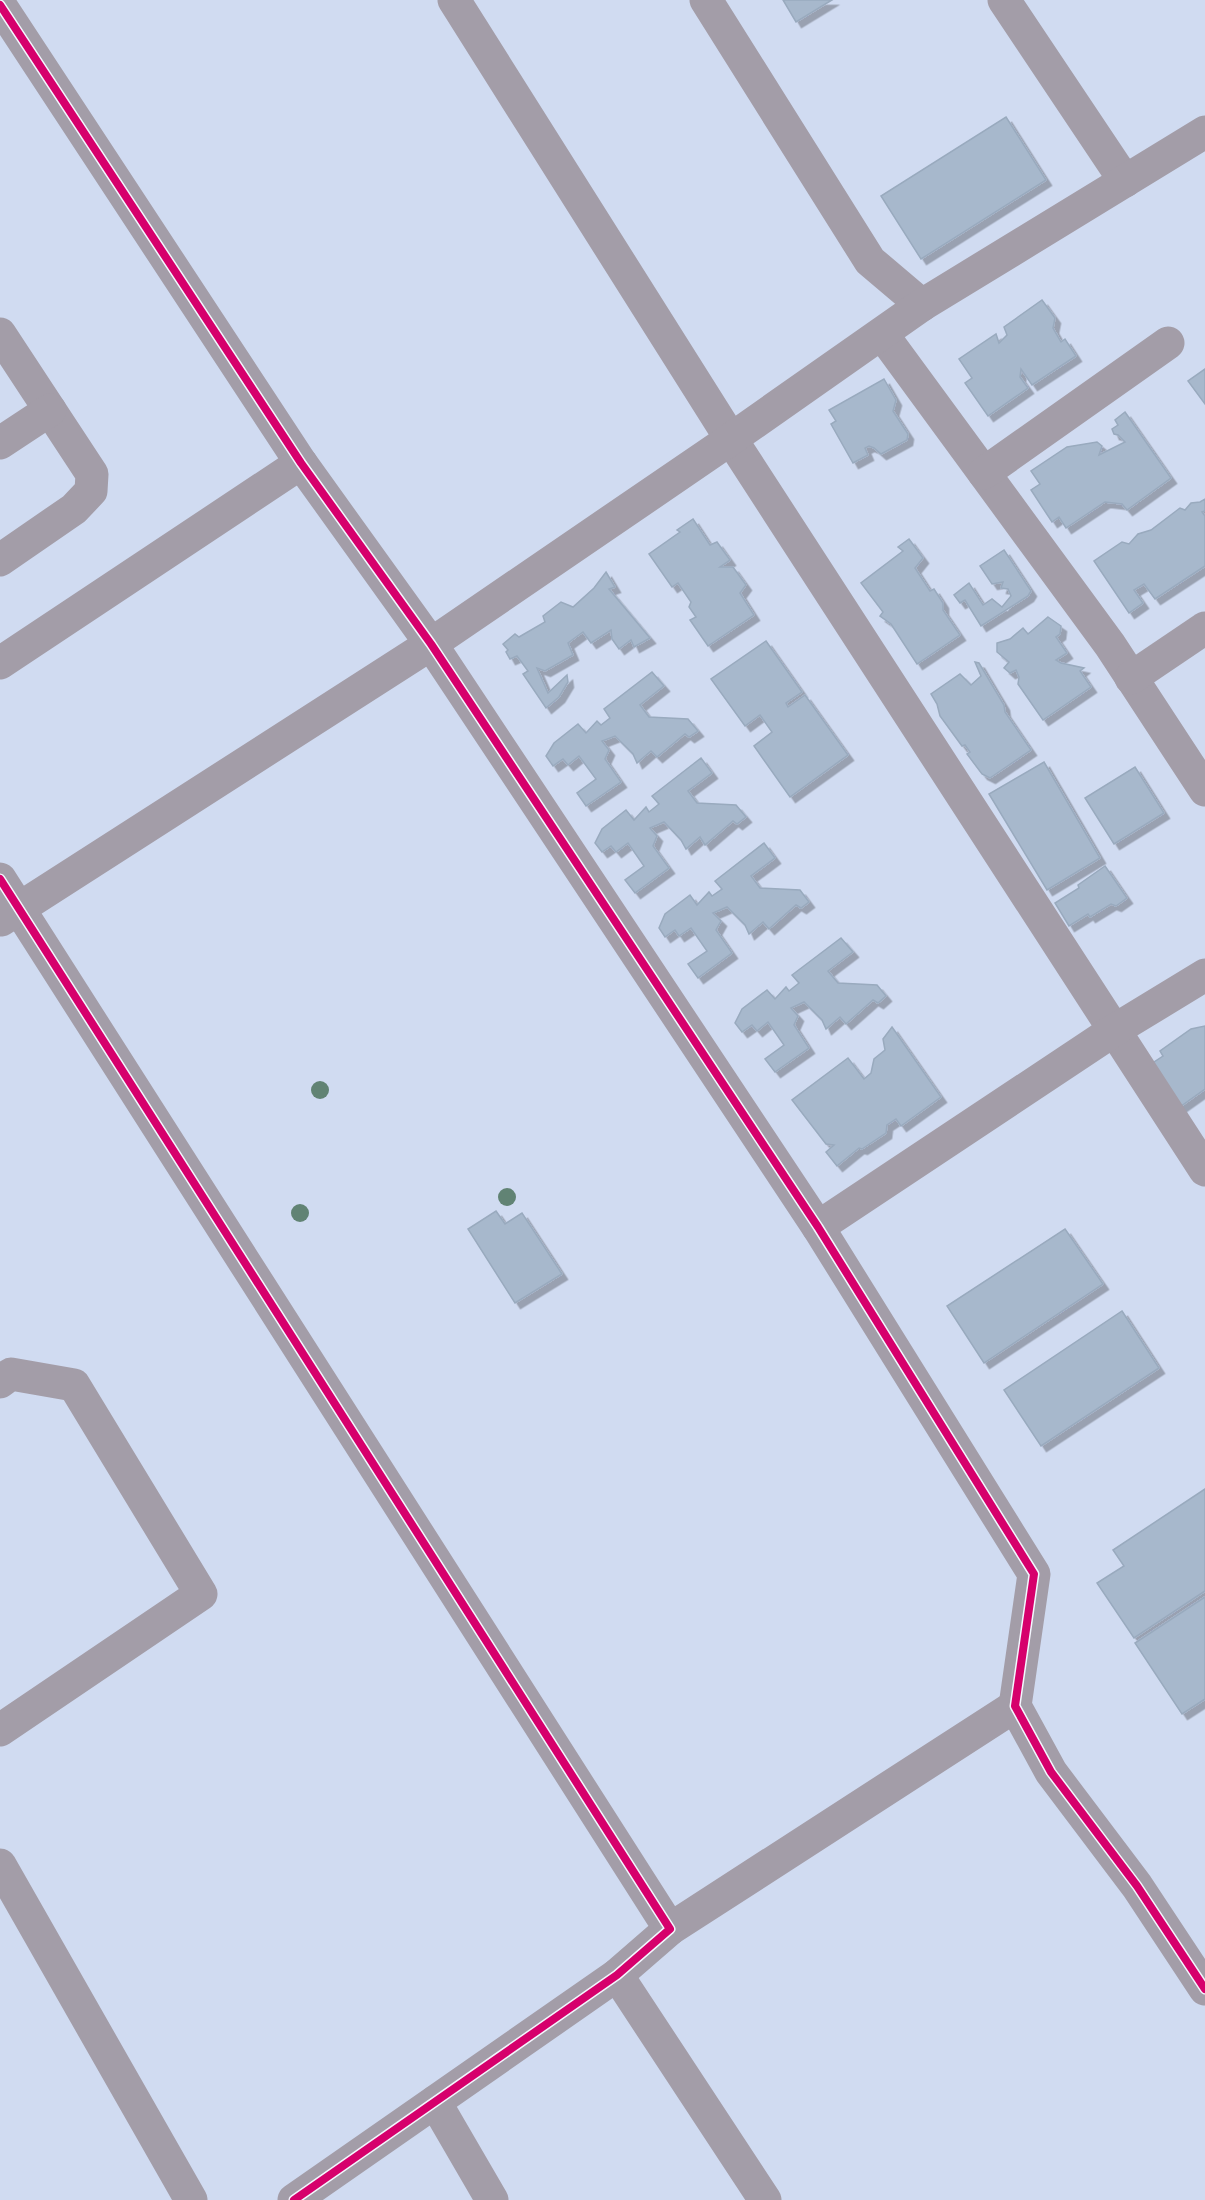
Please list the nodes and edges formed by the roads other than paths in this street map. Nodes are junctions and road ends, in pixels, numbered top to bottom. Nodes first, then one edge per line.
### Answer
1 (454, 0) edge
2 (706, 0) edge
3 (1004, 0) edge
4 (0, 6) edge
5 (1205, 132) edge
6 (1125, 181) junction
7 (922, 305) junction
8 (0, 334) edge
9 (882, 334) junction
10 (1168, 342) dead end
11 (50, 410) junction
12 (731, 439) junction
13 (0, 443) edge
14 (301, 463) junction
15 (984, 473) junction
16 (0, 561) edge
17 (1205, 628) edge
18 (431, 644) junction
19 (0, 663) edge
20 (1131, 678) junction
21 (1205, 790) edge
22 (0, 879) edge
23 (9, 915) edge
24 (1205, 975) edge
25 (1113, 1031) junction
26 (1205, 1170) edge
27 (818, 1227) junction
28 (0, 1382) edge
29 (1015, 1706) junction
30 (0, 1730) edge
31 (0, 1865) edge
32 (670, 1929) junction
33 (617, 1976) junction
34 (1205, 1989) edge
35 (435, 2102) junction
36 (191, 2200) edge
37 (294, 2200) edge
38 (492, 2200) edge
39 (765, 2200) edge

1 - 12 street
2 - 7 street
3 - 6 street
4 - 14 street
5 - 6 street
6 - 7 street
7 - 9 street
8 - 11 street
9 - 12 street
9 - 15 street
10 - 15 street
11 - 13 street
11 - 16 street
12 - 18 street
12 - 25 street
14 - 18 street
14 - 19 street
15 - 20 street
17 - 20 street
18 - 23 street
18 - 27 street
20 - 21 street
22 - 23 street
23 - 32 street
24 - 25 street
25 - 26 street
25 - 27 street
27 - 29 street
28 - 30 street
29 - 32 street
29 - 34 street
31 - 36 street
32 - 33 street
33 - 35 street
33 - 39 street
35 - 37 street
35 - 38 street

